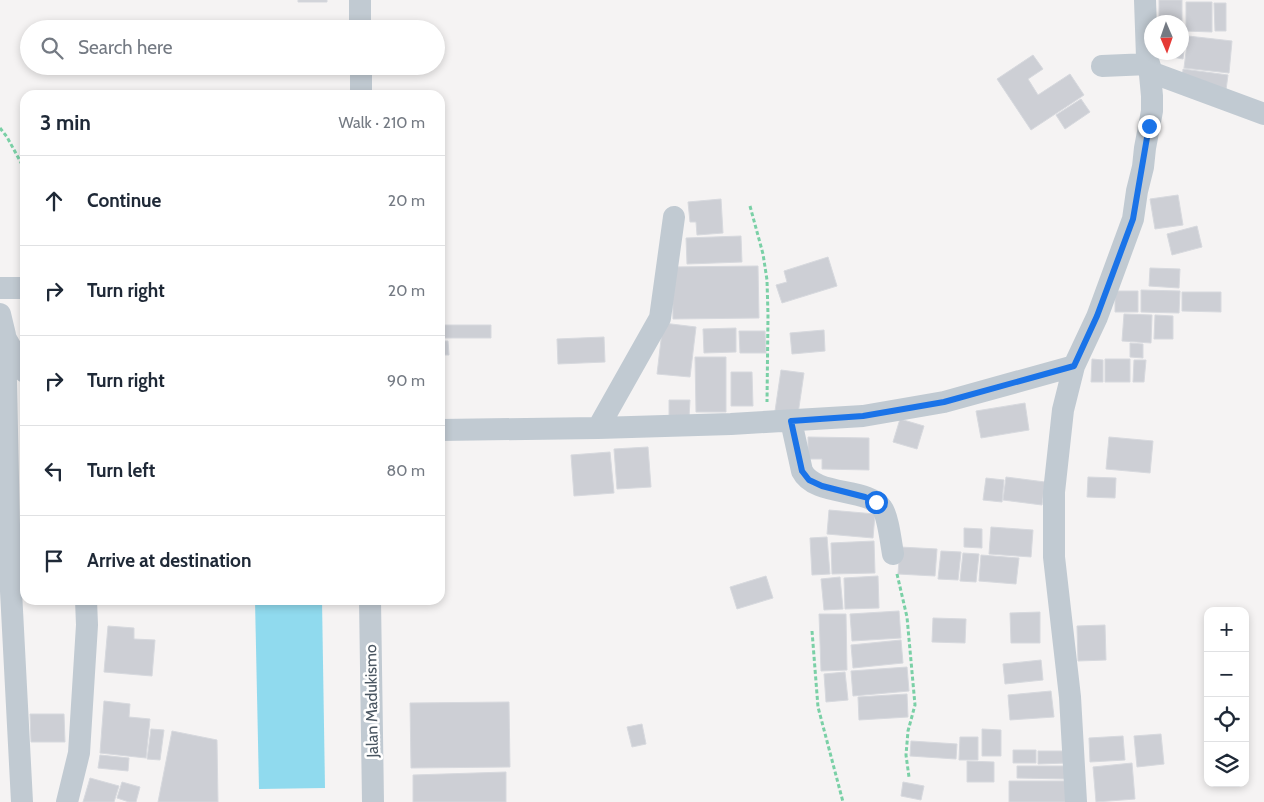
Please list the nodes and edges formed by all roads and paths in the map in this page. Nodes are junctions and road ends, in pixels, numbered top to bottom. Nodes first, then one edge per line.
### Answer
1 (360, 0) edge
2 (1145, 0) edge
3 (360, 20) edge
4 (1149, 64) junction
5 (1102, 66) dead end
6 (361, 75) edge
7 (362, 90) edge
8 (1264, 114) edge
9 (0, 128) edge
10 (20, 161) edge
11 (750, 206) dead end
12 (674, 217) dead end
13 (0, 288) edge
14 (20, 288) edge
15 (2, 325) edge
16 (20, 362) edge
17 (1074, 366) junction
18 (791, 421) junction
19 (767, 422) junction
20 (598, 428) junction
21 (445, 430) edge
22 (893, 554) joint
23 (86, 605) edge
24 (370, 605) edge
25 (812, 631) dead end
26 (909, 777) dead end
27 (22, 802) edge
28 (67, 802) edge
29 (373, 802) edge
30 (843, 802) edge
31 (1076, 802) edge

1 - 3 street
2 - 4 street
4 - 5 street
4 - 8 street
4 - 17 street
6 - 7 street
9 - 10 path
11 - 19 path
12 - 20 street
13 - 14 street
15 - 16 street
15 - 27 street
17 - 18 street
17 - 31 street
18 - 19 street
18 - 22 street
19 - 20 street
20 - 21 street
22 - 26 path
23 - 28 street
24 - 29 street, Jalan Madukismo
25 - 30 path

